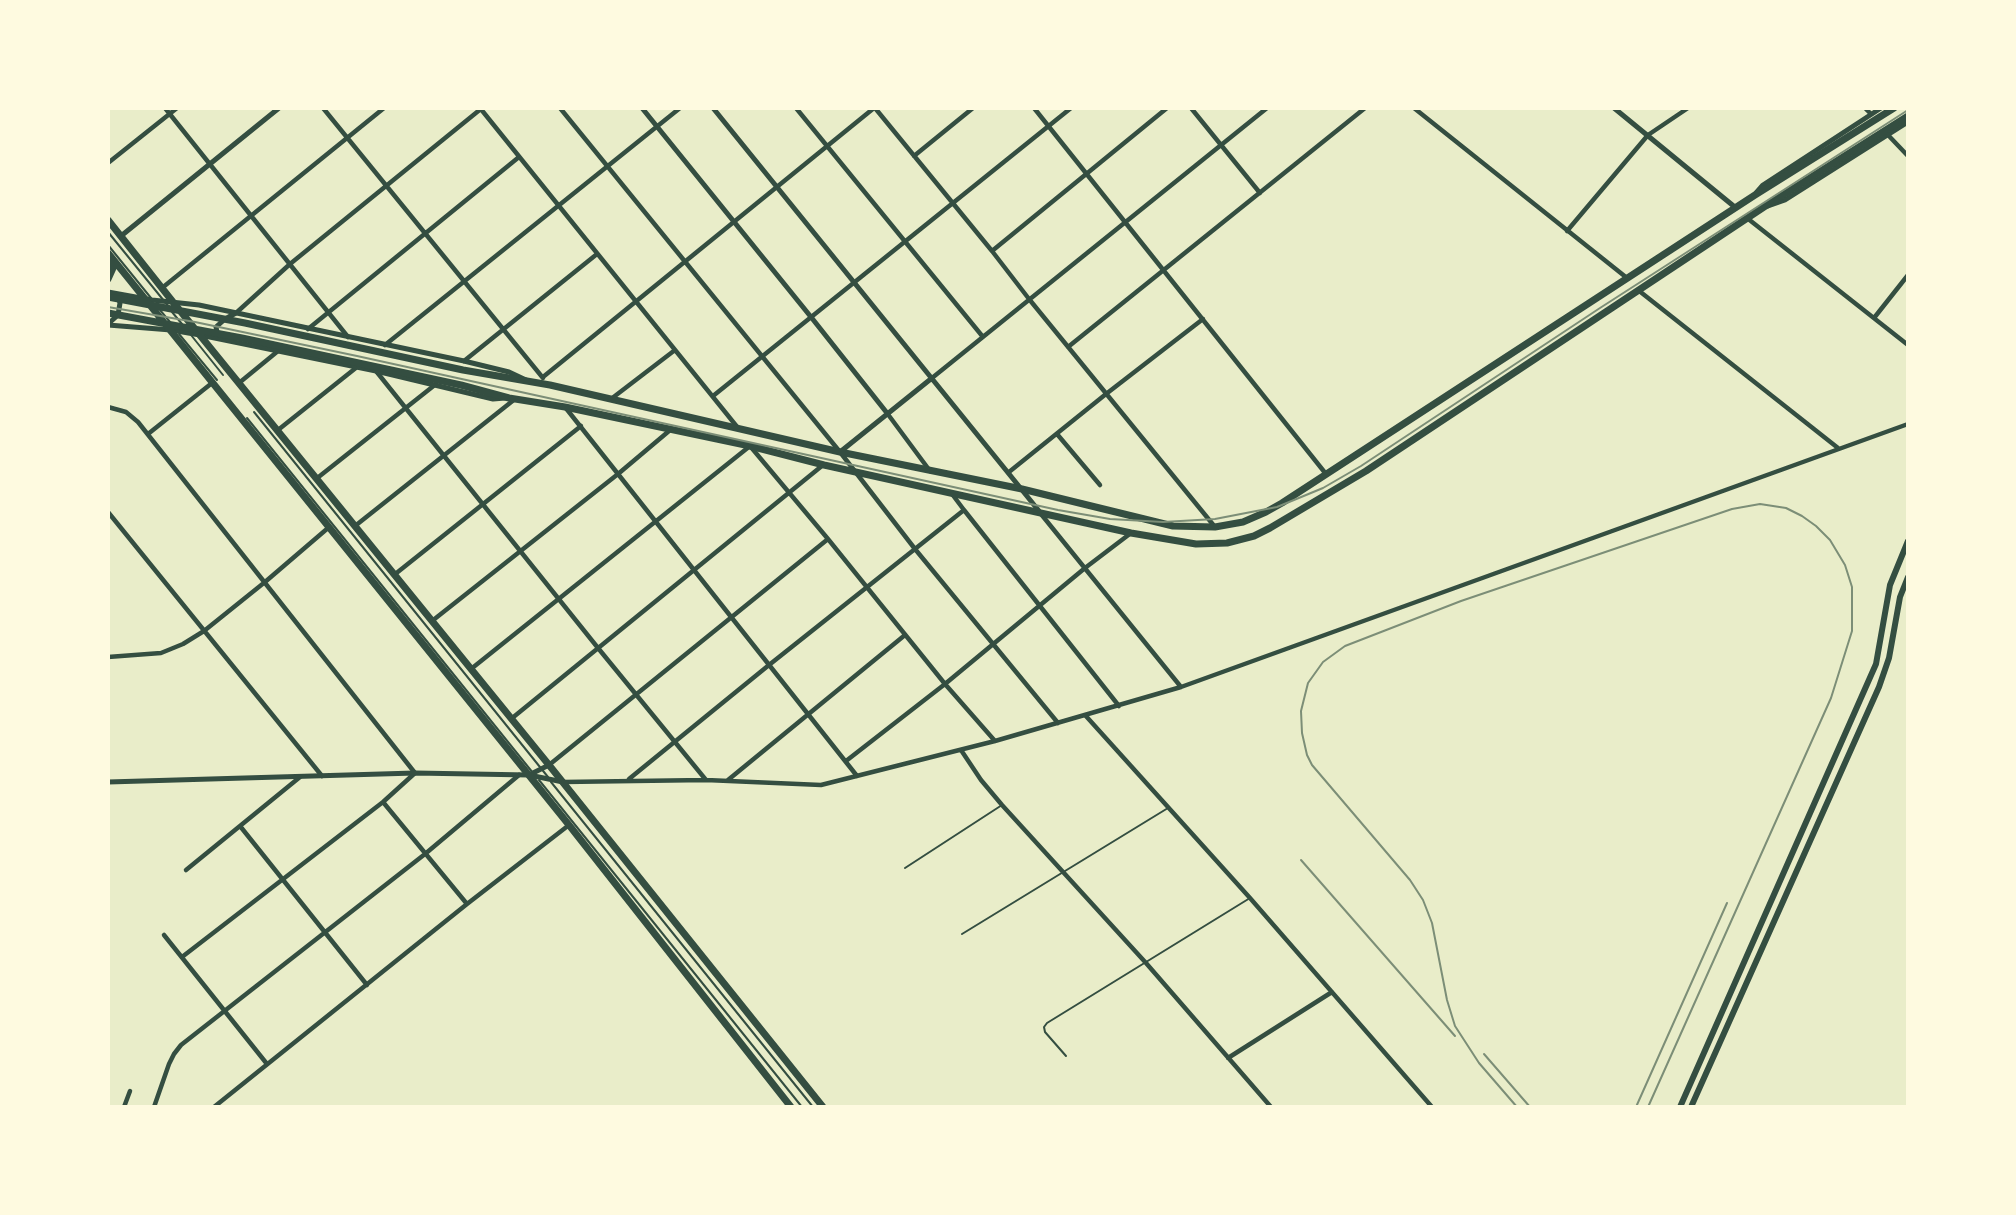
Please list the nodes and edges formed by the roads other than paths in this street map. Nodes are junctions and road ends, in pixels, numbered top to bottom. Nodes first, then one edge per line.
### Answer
1 (165, 108) edge
2 (177, 108) edge
3 (279, 108) edge
4 (323, 108) edge
5 (384, 108) edge
6 (481, 108) edge
7 (560, 108) edge
8 (642, 108) edge
9 (680, 108) edge
10 (713, 108) edge
11 (796, 108) edge
12 (875, 108) edge
13 (973, 108) edge
14 (1034, 108) edge
15 (1071, 108) edge
16 (1167, 108) edge
17 (1191, 108) edge
18 (1267, 108) edge
19 (1365, 108) edge
20 (1414, 108) edge
21 (1614, 108) edge
22 (1688, 108) edge
23 (1865, 108) edge
24 (1881, 108) edge
25 (1893, 108) edge
26 (170, 114) junction
27 (1871, 114) junction
28 (1908, 116) edge
29 (1908, 122) edge
30 (1048, 126) junction
31 (657, 127) junction
32 (1648, 135) junction
33 (1888, 135) junction
34 (347, 138) junction
35 (1221, 145) junction
36 (827, 146) junction
37 (914, 156) junction
38 (1908, 156) edge
39 (519, 158) junction
40 (108, 163) edge
41 (210, 165) junction
42 (607, 166) junction
43 (1086, 173) junction
44 (777, 187) junction
45 (386, 188) junction
46 (1260, 193) junction
47 (1755, 195) junction
48 (952, 203) junction
49 (558, 206) junction
50 (1764, 207) junction
51 (1736, 208) junction
52 (252, 216) junction
53 (1747, 218) junction
54 (108, 220) edge
55 (734, 222) junction
56 (1124, 222) junction
57 (1567, 231) junction
58 (108, 232) edge
59 (425, 235) junction
60 (121, 236) junction
61 (905, 242) junction
62 (108, 245) edge
63 (992, 251) junction
64 (597, 254) junction
65 (110, 255) edge
66 (684, 261) junction
67 (290, 264) junction
68 (1163, 270) junction
69 (1908, 274) edge
70 (1627, 278) junction
71 (108, 279) edge
72 (465, 282) junction
73 (855, 282) junction
74 (162, 288) junction
75 (1638, 290) junction
76 (110, 294) edge
77 (149, 299) junction
78 (1029, 299) junction
79 (635, 301) junction
80 (168, 302) junction
81 (330, 312) junction
82 (236, 313) junction
83 (108, 314) edge
84 (812, 317) junction
85 (1874, 318) junction
86 (1203, 319) junction
87 (108, 325) edge
88 (308, 329) junction
89 (174, 331) junction
90 (504, 331) junction
91 (190, 333) junction
92 (200, 335) junction
93 (348, 337) junction
94 (983, 337) junction
95 (221, 340) junction
96 (385, 345) junction
97 (1908, 345) edge
98 (1068, 348) junction
99 (675, 350) junction
100 (278, 351) junction
101 (762, 357) junction
102 (464, 361) junction
103 (357, 367) junction
104 (376, 371) junction
105 (223, 375) dead end
106 (543, 377) junction
107 (932, 378) junction
108 (214, 381) junction
109 (528, 381) junction
110 (239, 383) junction
111 (436, 384) junction
112 (550, 385) junction
113 (1106, 394) junction
114 (713, 396) junction
115 (512, 398) junction
116 (611, 399) junction
117 (108, 407) edge
118 (565, 407) junction
119 (405, 408) junction
120 (254, 412) dead end
121 (887, 413) junction
122 (247, 418) dead end
123 (1908, 424) edge
124 (580, 426) junction
125 (738, 428) junction
126 (278, 430) junction
127 (669, 430) junction
128 (148, 434) junction
129 (1057, 434) junction
130 (750, 446) junction
131 (1838, 448) junction
132 (840, 452) junction
133 (444, 456) junction
134 (824, 465) junction
135 (855, 471) junction
136 (930, 471) junction
137 (1009, 472) junction
138 (618, 474) junction
139 (1326, 474) junction
140 (316, 478) junction
141 (1100, 485) dead end
142 (1022, 489) junction
143 (950, 492) junction
144 (790, 493) junction
145 (483, 503) junction
146 (964, 510) junction
147 (1039, 511) junction
148 (108, 512) edge
149 (657, 522) junction
150 (355, 526) junction
151 (1215, 527) junction
152 (328, 528) junction
153 (1131, 532) junction
154 (828, 539) junction
155 (1908, 541) edge
156 (915, 549) junction
157 (520, 551) junction
158 (1085, 568) junction
159 (695, 569) junction
160 (394, 575) junction
161 (1908, 577) edge
162 (265, 582) junction
163 (867, 588) junction
164 (560, 600) junction
165 (1039, 606) junction
166 (732, 617) junction
167 (432, 621) junction
168 (204, 631) junction
169 (905, 635) junction
170 (993, 645) junction
171 (598, 648) junction
172 (108, 651) edge
173 (110, 657) edge
174 (769, 665) junction
175 (471, 669) junction
176 (945, 684) junction
177 (1181, 687) junction
178 (637, 695) junction
179 (1119, 706) junction
180 (808, 714) junction
181 (1085, 715) junction
182 (511, 718) junction
183 (1058, 723) junction
184 (995, 741) junction
185 (675, 742) junction
186 (961, 750) junction
187 (846, 761) junction
188 (549, 765) junction
189 (541, 770) junction
190 (415, 773) junction
191 (519, 775) junction
192 (533, 775) junction
193 (301, 776) junction
194 (322, 776) junction
195 (857, 776) junction
196 (550, 780) junction
197 (628, 780) junction
198 (706, 780) junction
199 (728, 780) junction
200 (108, 782) edge
201 (563, 782) junction
202 (383, 802) junction
203 (1002, 805) junction
204 (1168, 808) junction
205 (569, 825) junction
206 (240, 826) junction
207 (426, 854) junction
208 (905, 868) dead end
209 (186, 870) dead end
210 (1062, 872) junction
211 (282, 879) junction
212 (1250, 898) junction
213 (467, 904) junction
214 (323, 932) junction
215 (962, 934) dead end
216 (165, 935) dead end
217 (182, 957) junction
218 (1146, 963) junction
219 (367, 985) junction
220 (1332, 992) junction
221 (225, 1010) junction
222 (1066, 1056) dead end
223 (1228, 1058) junction
224 (267, 1064) junction
225 (130, 1091) dead end
226 (124, 1107) edge
227 (154, 1107) edge
228 (214, 1107) edge
229 (791, 1107) edge
230 (802, 1107) edge
231 (813, 1107) edge
232 (823, 1107) edge
233 (1271, 1107) edge
234 (1432, 1107) edge
235 (1680, 1107) edge
236 (1691, 1107) edge

1 - 26 street
2 - 26 street
3 - 41 street
4 - 34 street
5 - 34 street
6 - 39 street
6 - 45 street
7 - 42 street
8 - 31 street
9 - 31 street
10 - 44 street
11 - 36 street
12 - 36 street
12 - 37 street
13 - 37 street
14 - 30 street
15 - 30 street
16 - 43 street
17 - 35 street
18 - 35 street
19 - 46 street
20 - 57 street
21 - 32 street
22 - 32 street
23 - 27 street
24 - 27 street
25 - 47 main road
26 - 40 street
26 - 41 street
27 - 47 street
28 - 50 main road
29 - 33 street
30 - 43 street
30 - 48 street
31 - 42 street
31 - 55 street
32 - 51 street
32 - 57 street
33 - 38 street
33 - 50 street
34 - 45 street
34 - 52 street
35 - 46 street
35 - 56 street
36 - 44 street
36 - 61 street
37 - 48 street
39 - 49 street
39 - 59 street
41 - 52 street
41 - 60 street
42 - 49 street
42 - 66 street
43 - 56 street
43 - 63 street
44 - 55 street
44 - 73 street
45 - 59 street
45 - 67 street
46 - 68 street
47 - 51 main road
48 - 61 street
48 - 63 street
49 - 64 street
49 - 72 street
50 - 53 main road
51 - 70 main road
52 - 67 street
52 - 74 street
53 - 75 main road
53 - 85 street
54 - 60 main road
55 - 66 street
55 - 84 street
56 - 68 street
56 - 78 street
57 - 70 street
58 - 80 lane
59 - 72 street
59 - 81 street
60 - 74 main road
61 - 73 street
61 - 94 street
62 - 77 lane
63 - 78 street
64 - 79 street
64 - 90 street
65 - 71 main road
65 - 77 main road
66 - 79 street
66 - 101 street
67 - 81 street
67 - 82 street
68 - 86 street
68 - 98 street
69 - 85 street
70 - 139 main road
72 - 90 street
72 - 96 street
73 - 84 street
73 - 107 street
74 - 80 main road
75 - 131 street
75 - 153 main road
76 - 77 street
76 - 87 street
76 - 109 main road
77 - 80 street
77 - 89 main road
78 - 94 street
78 - 98 street
79 - 99 street
79 - 106 street
80 - 82 street
80 - 91 lane
80 - 92 main road
81 - 88 street
81 - 93 street
82 - 88 street
82 - 95 street
83 - 115 main road
84 - 101 street
84 - 121 street
85 - 97 street
86 - 113 street
86 - 139 street
87 - 89 street
88 - 93 street
89 - 91 street
89 - 108 main road
90 - 102 street
90 - 106 street
91 - 92 street
91 - 105 lane
92 - 95 street
92 - 110 main road
93 - 96 street
94 - 107 street
95 - 100 street
96 - 102 street
98 - 113 street
99 - 114 street
99 - 116 street
100 - 103 street
100 - 110 street
101 - 114 street
101 - 132 street
102 - 109 street
103 - 104 street
103 - 126 street
104 - 111 street
104 - 119 street
106 - 112 street
107 - 121 street
107 - 137 street
108 - 128 street
108 - 152 main road
109 - 112 main road
110 - 126 main road
111 - 115 street
111 - 119 street
112 - 116 main road
113 - 129 street
113 - 151 street
114 - 125 street
115 - 118 main road
115 - 133 street
116 - 125 main road
117 - 128 street
118 - 124 street
118 - 127 main road
119 - 133 street
119 - 140 street
120 - 189 lane
121 - 132 street
121 - 136 street
122 - 192 lane
123 - 131 street
124 - 138 street
124 - 145 street
125 - 132 main road
126 - 140 main road
127 - 130 main road
127 - 138 street
128 - 162 street
129 - 137 street
129 - 141 street
130 - 134 main road
130 - 144 street
130 - 149 street
131 - 177 street
132 - 135 street
132 - 136 main road
133 - 145 street
133 - 150 street
134 - 135 main road
134 - 144 street
135 - 143 main road
135 - 156 street
136 - 142 main road
137 - 142 street
138 - 149 street
138 - 157 street
139 - 151 main road
140 - 150 main road
142 - 147 street
142 - 151 main road
143 - 146 street
143 - 147 main road
144 - 154 street
144 - 159 street
145 - 157 street
145 - 160 street
146 - 156 street
146 - 165 street
147 - 153 main road
147 - 158 street
148 - 168 street
149 - 159 street
149 - 164 street
150 - 160 main road
152 - 162 street
152 - 192 main road
153 - 158 street
154 - 163 street
154 - 166 street
155 - 235 main road
156 - 163 street
156 - 170 street
157 - 164 street
157 - 167 street
158 - 165 street
158 - 177 street
159 - 166 street
159 - 171 street
160 - 167 main road
161 - 236 main road
162 - 168 street
162 - 190 street
163 - 169 street
163 - 174 street
164 - 171 street
164 - 175 street
165 - 170 street
165 - 179 street
166 - 174 street
166 - 178 street
167 - 175 main road
168 - 173 street
168 - 194 street
169 - 176 street
169 - 180 street
170 - 176 street
170 - 183 street
171 - 178 street
171 - 182 street
172 - 173 street
174 - 180 street
174 - 185 street
175 - 182 main road
176 - 184 street
176 - 187 street
177 - 179 street
178 - 185 street
178 - 188 street
179 - 181 street
180 - 187 street
180 - 199 street
181 - 183 street
181 - 204 street
182 - 188 main road
183 - 184 street
184 - 186 street
185 - 197 street
185 - 198 street
186 - 195 street
186 - 203 street
187 - 195 street
188 - 189 street
188 - 201 main road
189 - 192 street
189 - 196 lane
190 - 191 street
190 - 194 street
190 - 202 street
191 - 192 street
191 - 207 street
192 - 196 street
192 - 205 main road
192 - 230 lane
193 - 194 street
193 - 200 street
193 - 206 street
195 - 199 street
196 - 201 street
196 - 231 lane
197 - 198 street
197 - 201 street
198 - 199 street
201 - 232 main road
202 - 207 street
202 - 211 street
203 - 208 lane
203 - 210 street
204 - 210 lane
204 - 212 street
205 - 213 street
205 - 229 main road
206 - 209 street
206 - 211 street
207 - 213 street
207 - 214 street
210 - 215 lane
210 - 218 street
211 - 214 street
211 - 217 street
212 - 218 lane
212 - 220 street
213 - 219 street
214 - 219 street
214 - 221 street
216 - 217 street
217 - 221 street
218 - 222 lane
218 - 223 street
219 - 224 street
220 - 223 street
220 - 234 street
221 - 224 street
221 - 227 street
223 - 233 street
224 - 228 street
225 - 226 street

